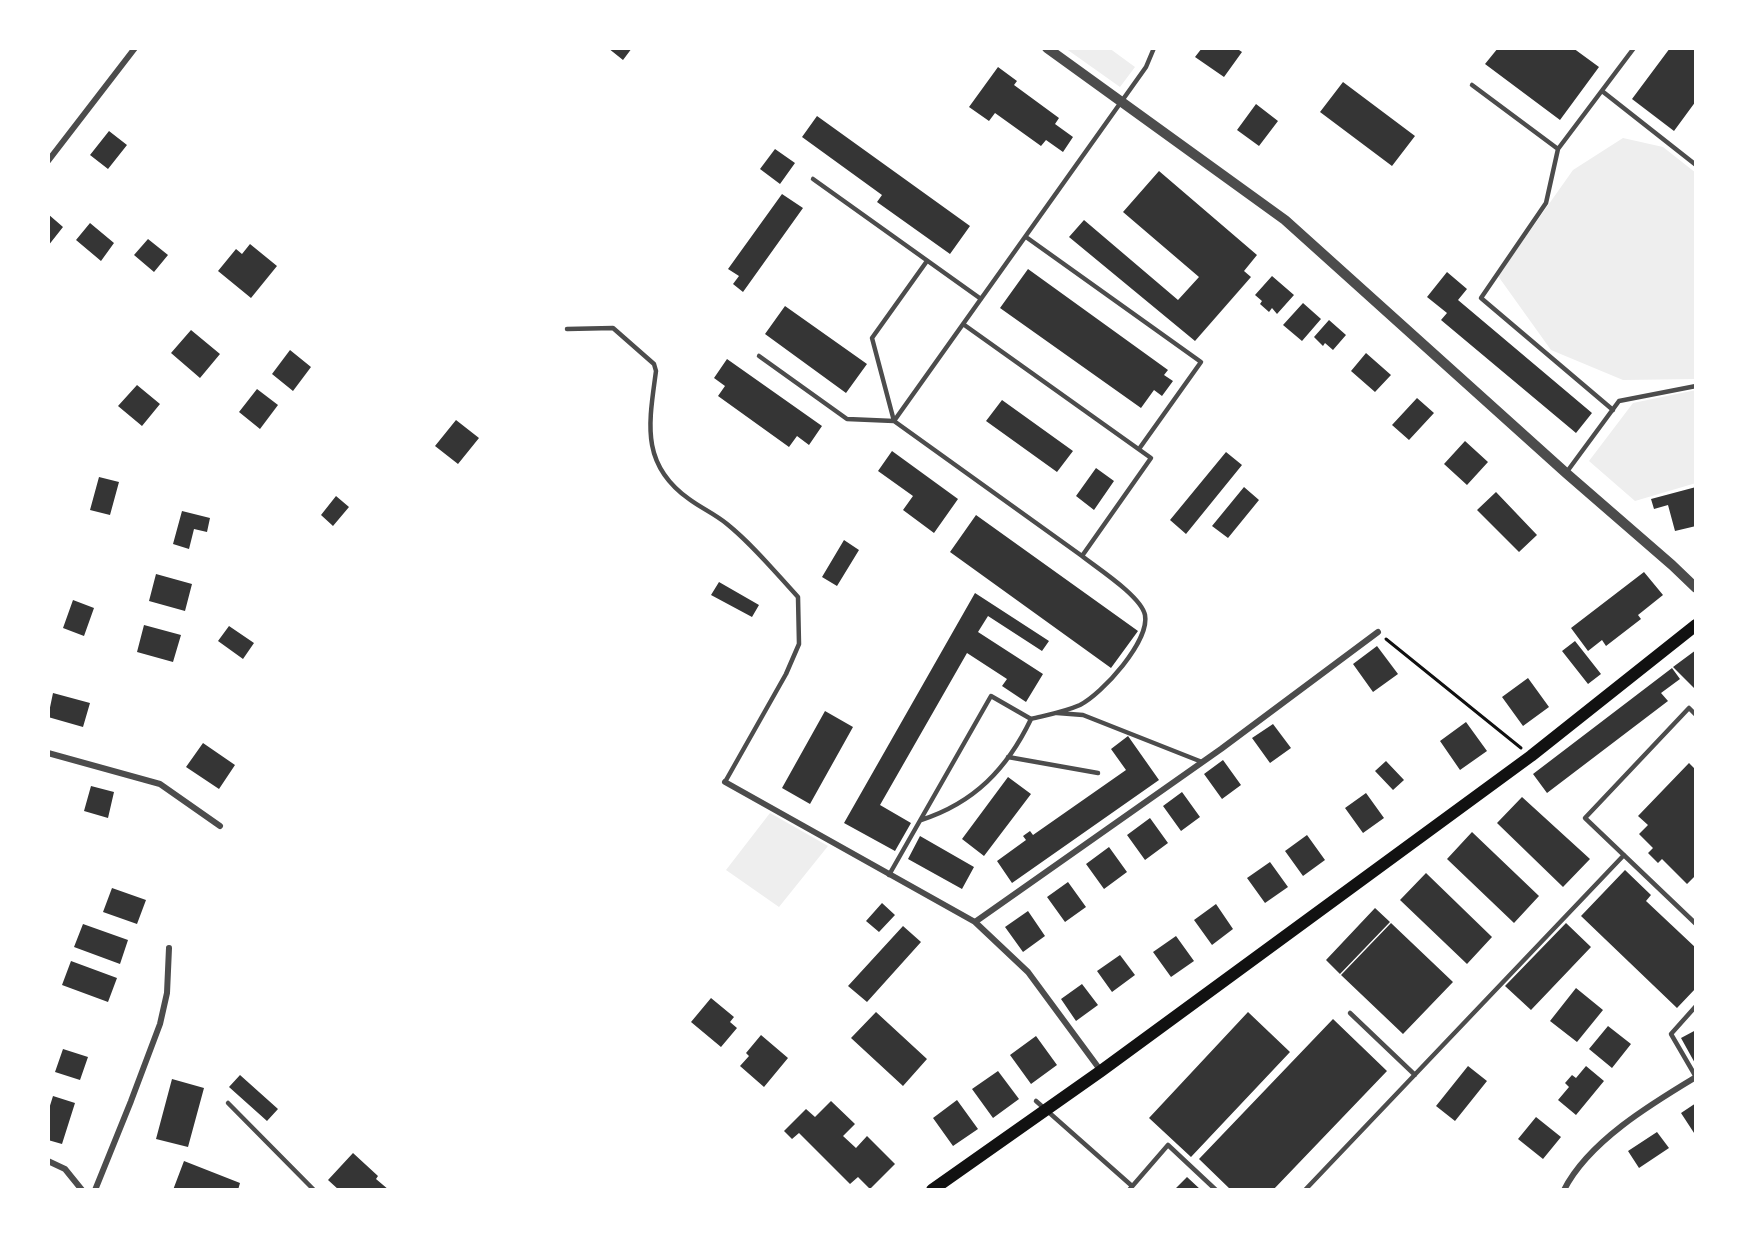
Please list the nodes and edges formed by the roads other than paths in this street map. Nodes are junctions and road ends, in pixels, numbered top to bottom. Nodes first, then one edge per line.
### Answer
1 (135, 48) edge
2 (1047, 48) edge
3 (1154, 48) edge
4 (1634, 48) edge
5 (1472, 85) dead end
6 (1602, 90) junction
7 (1122, 102) junction
8 (1558, 149) junction
9 (48, 161) edge
10 (1696, 165) edge
11 (813, 179) dead end
12 (1026, 237) junction
13 (927, 261) junction
14 (981, 299) junction
15 (963, 324) junction
16 (567, 329) dead end
17 (759, 356) dead end
18 (1696, 386) edge
19 (1613, 410) junction
20 (894, 421) junction
21 (1139, 449) junction
22 (1566, 473) junction
23 (1082, 556) junction
24 (1696, 588) edge
25 (1696, 625) edge
26 (1378, 632) road end
27 (1054, 713) junction
28 (1696, 715) edge
29 (1030, 719) junction
30 (48, 753) edge
31 (1008, 757) junction
32 (1202, 762) junction
33 (1098, 773) dead end
34 (725, 782) joint
35 (921, 820) junction
36 (220, 826) dead end
37 (1624, 855) junction
38 (890, 875) junction
39 (975, 922) junction
40 (1695, 922) edge
41 (169, 948) dead end
42 (1696, 1006) edge
43 (1350, 1013) dead end
44 (1101, 1071) junction
45 (1415, 1075) junction
46 (1696, 1077) edge
47 (228, 1103) dead end
48 (1041, 1105) junction
49 (48, 1161) edge
50 (305, 1181) junction
51 (1130, 1188) edge
52 (82, 1190) edge
53 (95, 1190) edge
54 (303, 1190) edge
55 (314, 1190) edge
56 (932, 1190) edge
57 (1216, 1190) edge
58 (1305, 1190) edge
59 (1564, 1190) edge

1 - 9 street
2 - 7 street
3 - 7 lane
4 - 6 lane
5 - 8 lane
6 - 8 lane
6 - 10 lane
7 - 12 lane
7 - 22 street
8 - 19 lane
11 - 13 lane
12 - 14 lane
12 - 21 lane
13 - 14 lane
13 - 20 lane
14 - 15 lane
15 - 20 lane
15 - 21 lane
16 - 34 lane
17 - 20 lane
18 - 19 lane
19 - 22 lane
20 - 23 lane
21 - 23 lane
22 - 24 street
23 - 27 lane
25 - 44 main road
26 - 32 street
27 - 29 lane
27 - 32 lane
28 - 37 lane
29 - 31 lane
29 - 35 lane
30 - 36 street
31 - 33 lane
31 - 35 lane
32 - 39 street
34 - 38 street
35 - 38 lane
37 - 40 lane
37 - 45 lane
38 - 39 street
39 - 44 street
41 - 53 street
42 - 46 lane
43 - 45 lane
44 - 48 main road
45 - 58 lane
46 - 59 street
47 - 50 lane
48 - 51 lane
48 - 56 main road
49 - 52 street
50 - 54 lane
50 - 55 lane
51 - 57 lane

